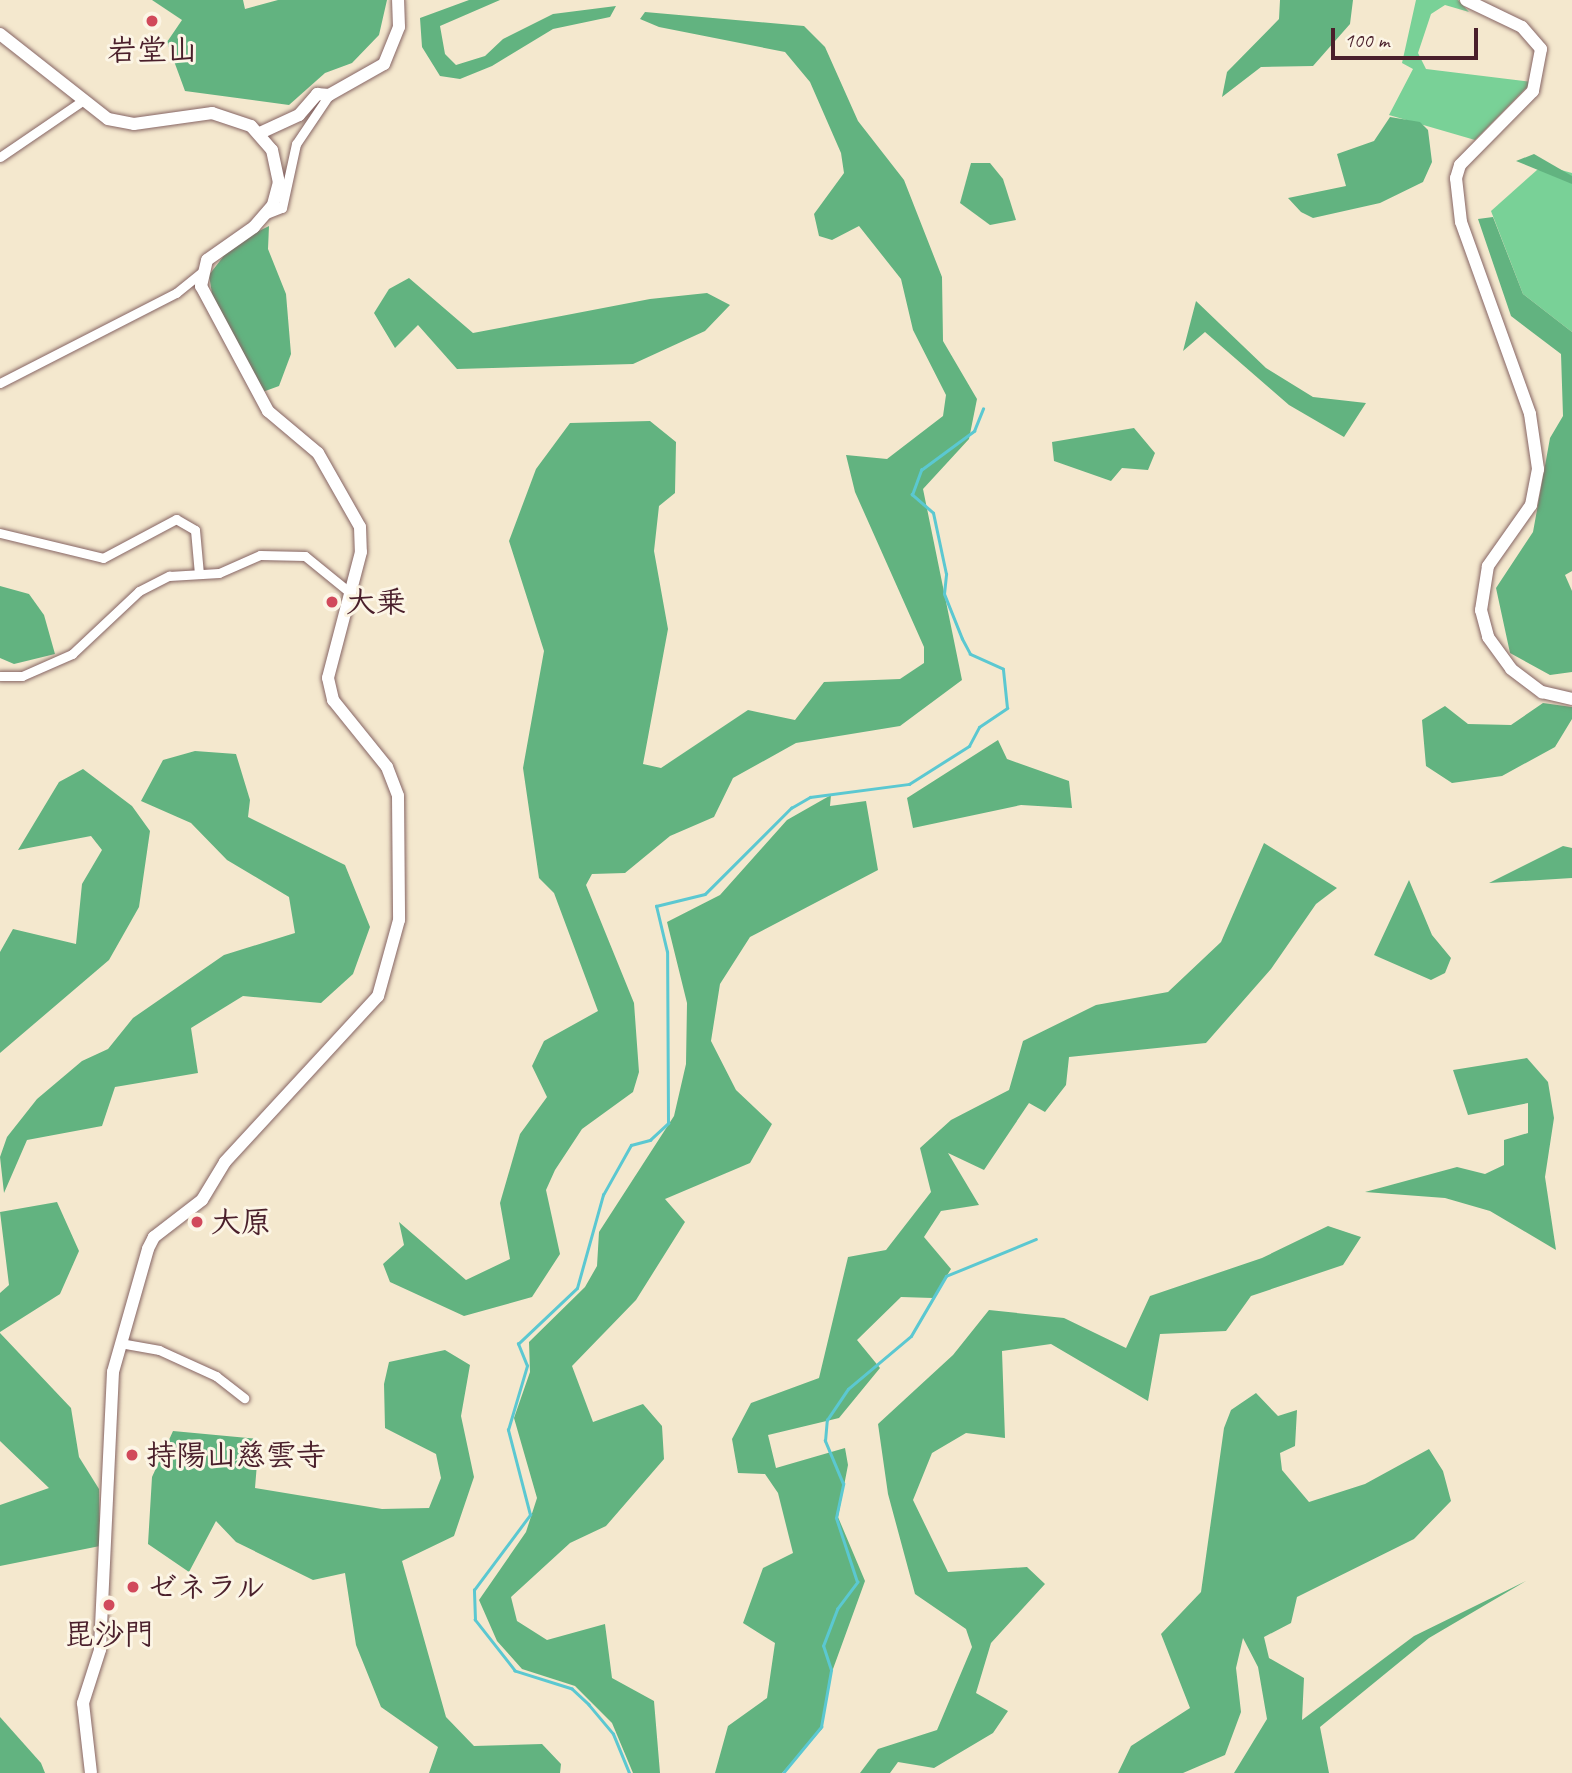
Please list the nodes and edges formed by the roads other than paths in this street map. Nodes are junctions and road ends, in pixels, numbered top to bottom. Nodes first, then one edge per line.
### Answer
1 (398, 0) edge
2 (1466, 0) edge
3 (0, 34) edge
4 (329, 94) junction
5 (82, 101) junction
6 (260, 133) junction
7 (0, 157) edge
8 (266, 214) junction
9 (202, 272) junction
10 (0, 383) edge
11 (0, 533) edge
12 (199, 574) junction
13 (348, 591) junction
14 (0, 676) edge
15 (1572, 699) edge
16 (120, 1343) junction
17 (244, 1398) dead end
18 (91, 1773) edge

1 - 4 street
2 - 15 street
3 - 5 street
4 - 6 street
4 - 8 street
5 - 6 street
5 - 7 street
6 - 8 street
8 - 9 street
9 - 10 street
9 - 13 street
11 - 12 street
12 - 13 street
12 - 14 street
13 - 16 street
16 - 17 street
16 - 18 street

